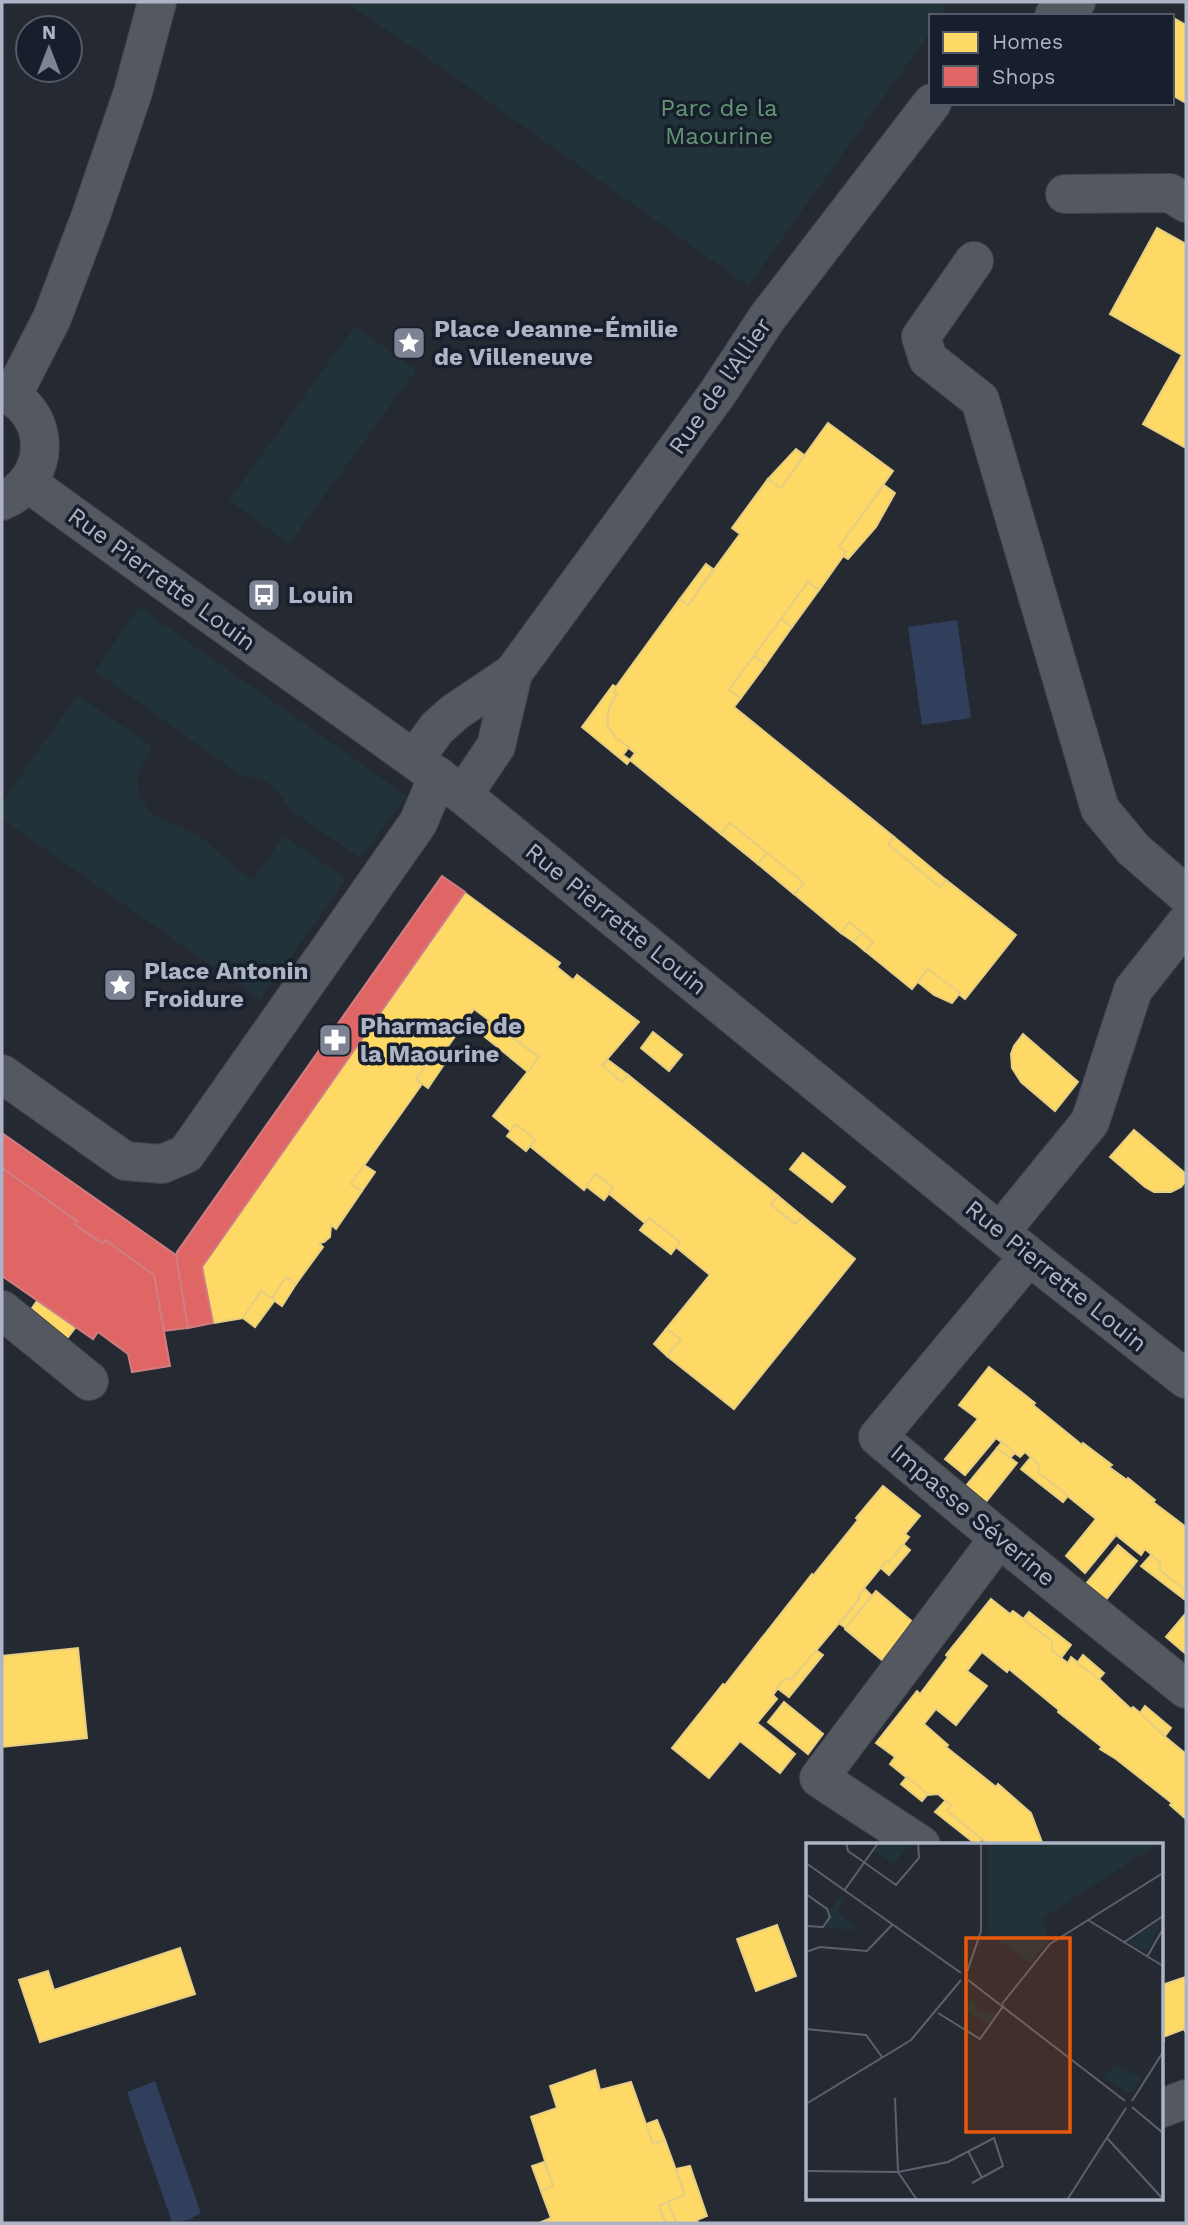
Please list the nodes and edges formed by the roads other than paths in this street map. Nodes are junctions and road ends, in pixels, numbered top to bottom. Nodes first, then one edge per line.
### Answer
1 (157, 2) edge
2 (1076, 2) edge
3 (1057, 14) edge
4 (930, 105) edge
5 (1065, 194) dead end
6 (1186, 203) edge
7 (974, 261) dead end
8 (7, 394) edge
9 (15, 491) edge
10 (513, 673) junction
11 (439, 776) junction
12 (1186, 895) edge
13 (1186, 923) edge
14 (2, 1074) edge
15 (1000, 1232) junction
16 (1029, 1256) junction
17 (2, 1310) edge
18 (1186, 1379) edge
19 (89, 1381) dead end
20 (999, 1538) junction
21 (1186, 1689) edge
22 (918, 1843) edge
23 (1186, 2099) edge
24 (1164, 2107) edge

1 - 8 street
2 - 3 street
4 - 10 street, Rue de l'Allier
5 - 6 street
7 - 12 street
8 - 9 street
9 - 11 street, Rue Pierrette Louin
10 - 11 street, Rue de l'Allier
10 - 11 street, Rue de l'Allier
11 - 14 street
11 - 15 street, Rue Pierrette Louin
13 - 15 street
15 - 16 street, Rue Pierrette Louin
16 - 18 street, Rue Pierrette Louin
16 - 20 street, Impasse Séverine
17 - 19 street
20 - 21 street, Impasse Séverine
20 - 22 street
23 - 24 street

